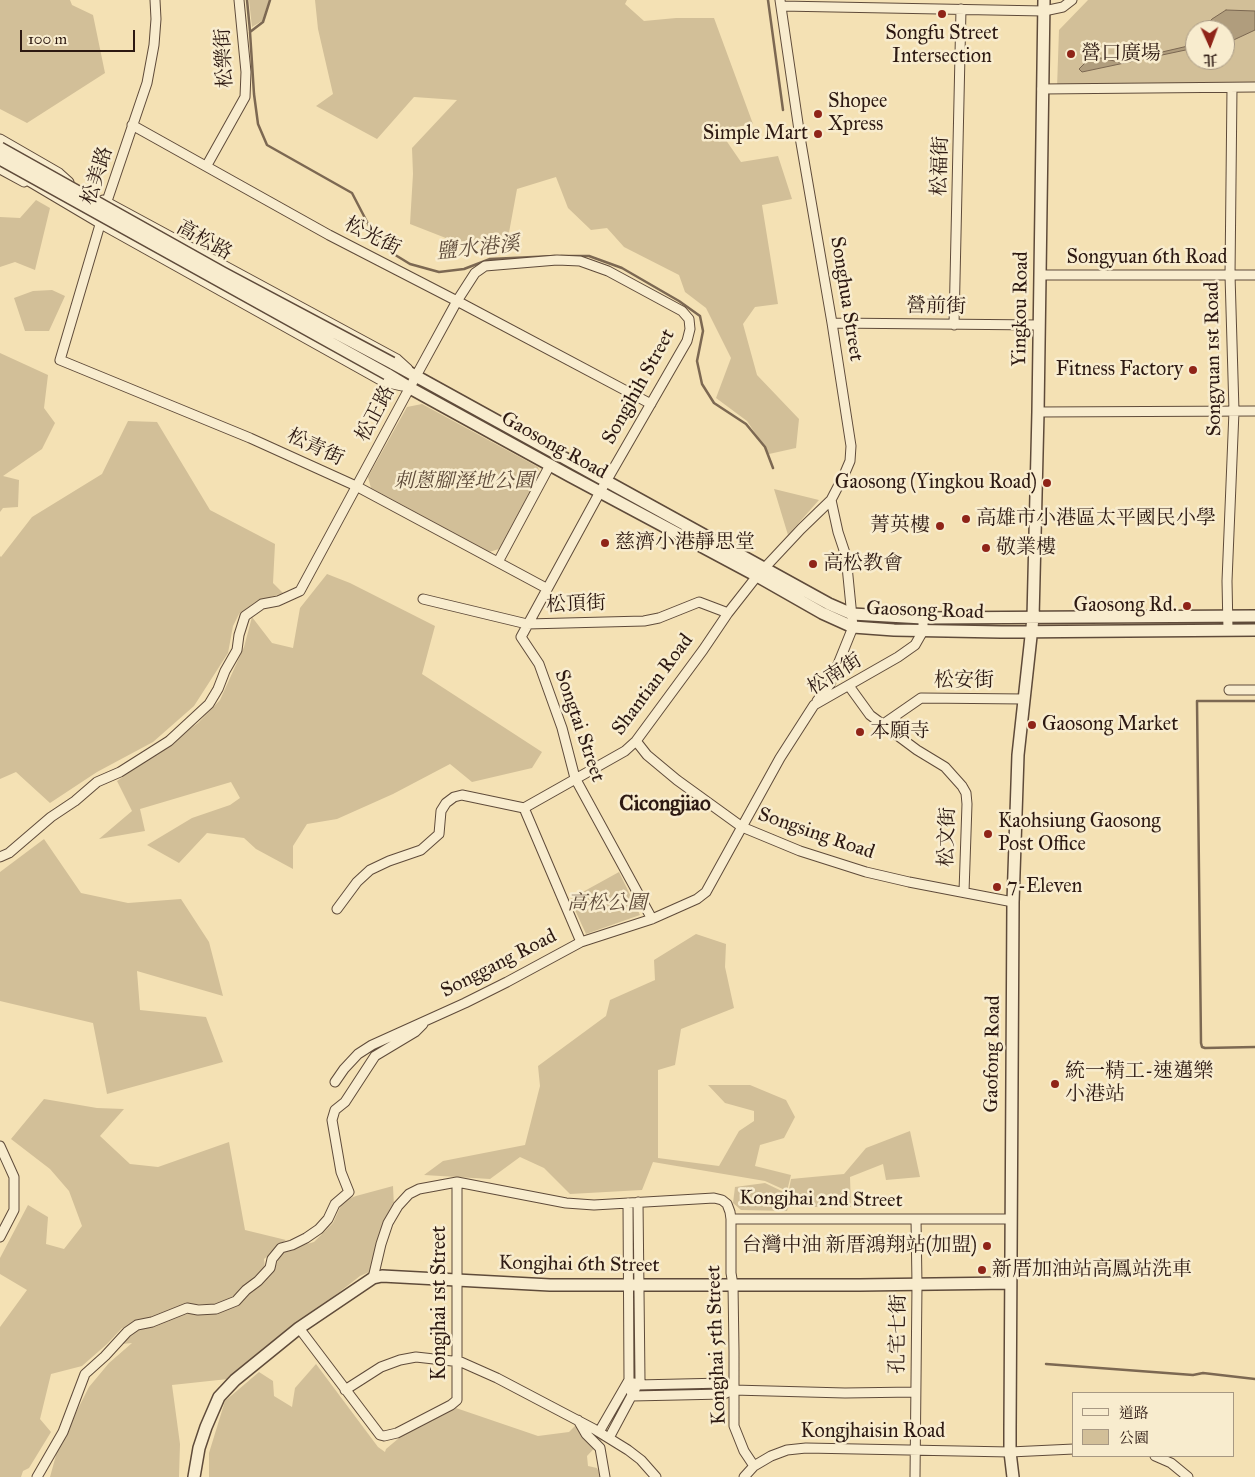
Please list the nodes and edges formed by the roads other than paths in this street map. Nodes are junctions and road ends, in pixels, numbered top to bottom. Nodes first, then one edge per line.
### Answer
1 (155, 0) edge
2 (239, 0) edge
3 (1072, 0) edge
4 (780, 3) edge
5 (1044, 5) edge
6 (961, 8) junction
7 (1232, 88) junction
8 (1255, 88) edge
9 (1042, 89) junction
10 (132, 125) junction
11 (0, 139) edge
12 (0, 143) edge
13 (0, 148) edge
14 (0, 159) edge
15 (0, 164) edge
16 (207, 165) junction
17 (0, 168) edge
18 (66, 180) junction
19 (57, 198) junction
20 (107, 201) junction
21 (101, 224) junction
22 (1230, 275) junction
23 (1255, 275) edge
24 (1040, 276) junction
25 (458, 300) junction
26 (832, 323) junction
27 (954, 325) junction
28 (1039, 325) junction
29 (60, 360) joint
30 (389, 368) junction
31 (416, 376) junction
32 (410, 388) junction
33 (651, 404) junction
34 (1234, 411) junction
35 (1255, 411) edge
36 (1038, 412) junction
37 (550, 466) junction
38 (606, 482) junction
39 (356, 486) junction
40 (600, 492) junction
41 (832, 500) junction
42 (498, 562) junction
43 (761, 572) junction
44 (546, 588) junction
45 (423, 599) dead end
46 (728, 613) junction
47 (852, 614) junction
48 (1229, 616) junction
49 (1255, 616) edge
50 (923, 618) junction
51 (1033, 618) junction
52 (527, 624) junction
53 (854, 627) junction
54 (1228, 630) junction
55 (1255, 630) edge
56 (923, 631) junction
57 (1032, 632) junction
58 (849, 686) junction
59 (1229, 690) dead end
60 (1255, 690) edge
61 (1024, 699) junction
62 (814, 705) junction
63 (882, 725) junction
64 (636, 741) junction
65 (575, 778) junction
66 (524, 808) junction
67 (742, 826) junction
68 (0, 857) edge
69 (964, 892) junction
70 (1014, 902) junction
71 (337, 909) dead end
72 (652, 919) junction
73 (581, 942) junction
74 (427, 1020) junction
75 (335, 1082) dead end
76 (0, 1146) edge
77 (457, 1182) junction
78 (638, 1202) junction
79 (628, 1203) junction
80 (731, 1219) junction
81 (916, 1219) junction
82 (1011, 1219) junction
83 (0, 1237) edge
84 (373, 1278) junction
85 (456, 1280) junction
86 (1010, 1284) junction
87 (634, 1285) junction
88 (733, 1285) junction
89 (917, 1285) junction
90 (299, 1328) junction
91 (457, 1361) junction
92 (633, 1383) junction
93 (345, 1390) junction
94 (733, 1390) junction
95 (915, 1392) junction
96 (632, 1396) junction
97 (577, 1419) junction
98 (600, 1432) junction
99 (609, 1438) junction
100 (915, 1449) junction
101 (1072, 1449) edge
102 (1010, 1452) junction
103 (1157, 1457) edge
104 (754, 1466) junction
105 (37, 1477) edge
106 (194, 1477) edge
107 (605, 1477) edge
108 (656, 1477) edge
109 (744, 1477) edge
110 (916, 1477) edge
111 (1014, 1477) edge
112 (1188, 1477) edge

1 - 10 street, 松美路
2 - 16 street, 松樂街
3 - 5 street
4 - 6 street
4 - 26 street, Songhua Street
5 - 6 street
5 - 9 street, Yingkou Road
6 - 27 street, 松福街
7 - 8 street
7 - 9 street
7 - 22 street, Songyuan 1st Road
9 - 24 street, Yingkou Road
10 - 16 street, 松光街
10 - 20 street, 松美路
11 - 18 street, 高松路
12 - 18 street
13 - 30 street, 高松路, bridge
14 - 30 street, 高松路, bridge
15 - 19 street
16 - 25 street, 松光街
17 - 19 street, 高松路
18 - 20 street, 高松路
19 - 21 street, 高松路
20 - 21 street, 松美路
20 - 31 street, 高松路
21 - 29 street, 松美路
21 - 32 street, 高松路
22 - 23 street, Songyuan 6th Road
22 - 24 street, Songyuan 6th Road
22 - 34 street, Songyuan 1st Road
24 - 28 street, Yingkou Road
25 - 31 street, 松正路
25 - 33 street, 松光街
25 - 33 street, Songjhih Street
26 - 27 street, 營前街
26 - 41 street, Songhua Street
27 - 28 street, 營前街
28 - 36 street, Yingkou Road
29 - 39 street, 松青街
30 - 31 street, Gaosong Road
30 - 32 street, Gaosong Road
31 - 32 street, 松正路
31 - 38 street, Gaosong Road
32 - 37 street, Gaosong Road
32 - 39 street, 松正路
33 - 38 street, Songjhih Street
34 - 35 street
34 - 36 street
34 - 48 street, Songyuan 1st Road
36 - 51 street, Yingkou Road
37 - 40 street, Gaosong Road
37 - 42 street
38 - 40 street, Songjhih Street
38 - 43 street, Gaosong Road
39 - 42 street, 松青街
39 - 68 street, 松正路
40 - 43 street, Gaosong Road
40 - 44 street, Songjhih Street
41 - 43 street, Songhua Street
41 - 47 street
42 - 44 street, 松青街
43 - 46 street, Shantian Road
43 - 47 street, Gaosong Road
43 - 53 street, Gaosong Road
44 - 52 street, Songjhih Street
45 - 52 street, 松頂街
46 - 52 street, 松頂街
46 - 64 street, Shantian Road
47 - 50 street, Gaosong Road
47 - 53 street
48 - 49 street, Gaosong Road
48 - 51 street, Gaosong Road
48 - 54 street, Songyuan 1st Road
50 - 51 street, Gaosong Road
50 - 56 street
51 - 57 street, Yingkou Road
52 - 65 street, Songtai Street
53 - 56 street, Gaosong Road
53 - 62 street
54 - 55 street, Gaosong Road
54 - 57 street, Gaosong Road
56 - 57 street, Gaosong Road
56 - 58 street, 松南街
57 - 61 street, Gaofong Road
58 - 62 street, 松南街
58 - 63 street, 松文街
59 - 60 street
61 - 63 street, 松安街
61 - 70 street, Gaofong Road
62 - 67 street, 松南街
63 - 69 street, 松文街
64 - 65 street, Shantian Road
64 - 67 street, Songsing Road
65 - 66 street, Shantian Road
65 - 72 street, Songtai Street
66 - 71 street
66 - 73 street
67 - 69 street, Songsing Road
67 - 72 street, Songgang Road
69 - 70 street, Songsing Road
70 - 82 street, Gaofong Road
72 - 73 street, Songgang Road
73 - 74 street, Songgang Road
74 - 75 street, Songgang Road
74 - 105 street
76 - 83 street
77 - 79 street, Kongjhai 2nd Street
77 - 84 street, Kongjhai 2nd Street
77 - 85 street, Kongjhai 1st Street
78 - 79 street, Kongjhai 2nd Street
78 - 80 street, Kongjhai 2nd Street
78 - 87 street
79 - 87 street
80 - 81 street, Kongjhai 2nd Street
80 - 88 street, Kongjhai 5th Street
81 - 82 street, Kongjhai 2nd Street
81 - 89 street, 孔宅七街
82 - 86 street, Gaofong Road
84 - 85 street, Kongjhai 6th Street
84 - 90 street
85 - 87 street, Kongjhai 6th Street
85 - 91 street, Kongjhai 1st Street
86 - 89 street, Kongjhai 6th Street
86 - 102 street, Gaofong Road
87 - 88 street, Kongjhai 6th Street
87 - 92 street
88 - 89 street, Kongjhai 6th Street
88 - 94 street, Kongjhai 5th Street
89 - 95 street, 孔宅七街
90 - 93 street
90 - 106 street
91 - 93 street
91 - 93 street, Kongjhai 1st Street
91 - 97 street
92 - 94 street
92 - 96 street
92 - 98 street
94 - 95 street
94 - 96 street
94 - 104 street, Kongjhai 5th Street
95 - 100 street, 孔宅七街
96 - 99 street
97 - 98 street
97 - 107 street
98 - 99 street
99 - 108 street
100 - 102 street, Kongjhaisin Road
100 - 104 street, Kongjhaisin Road
100 - 110 street, 孔宅七街
101 - 102 street, Kongjhaisin Road
102 - 111 street, Gaofong Road
103 - 112 street
104 - 109 street, Kongjhaisin Road

